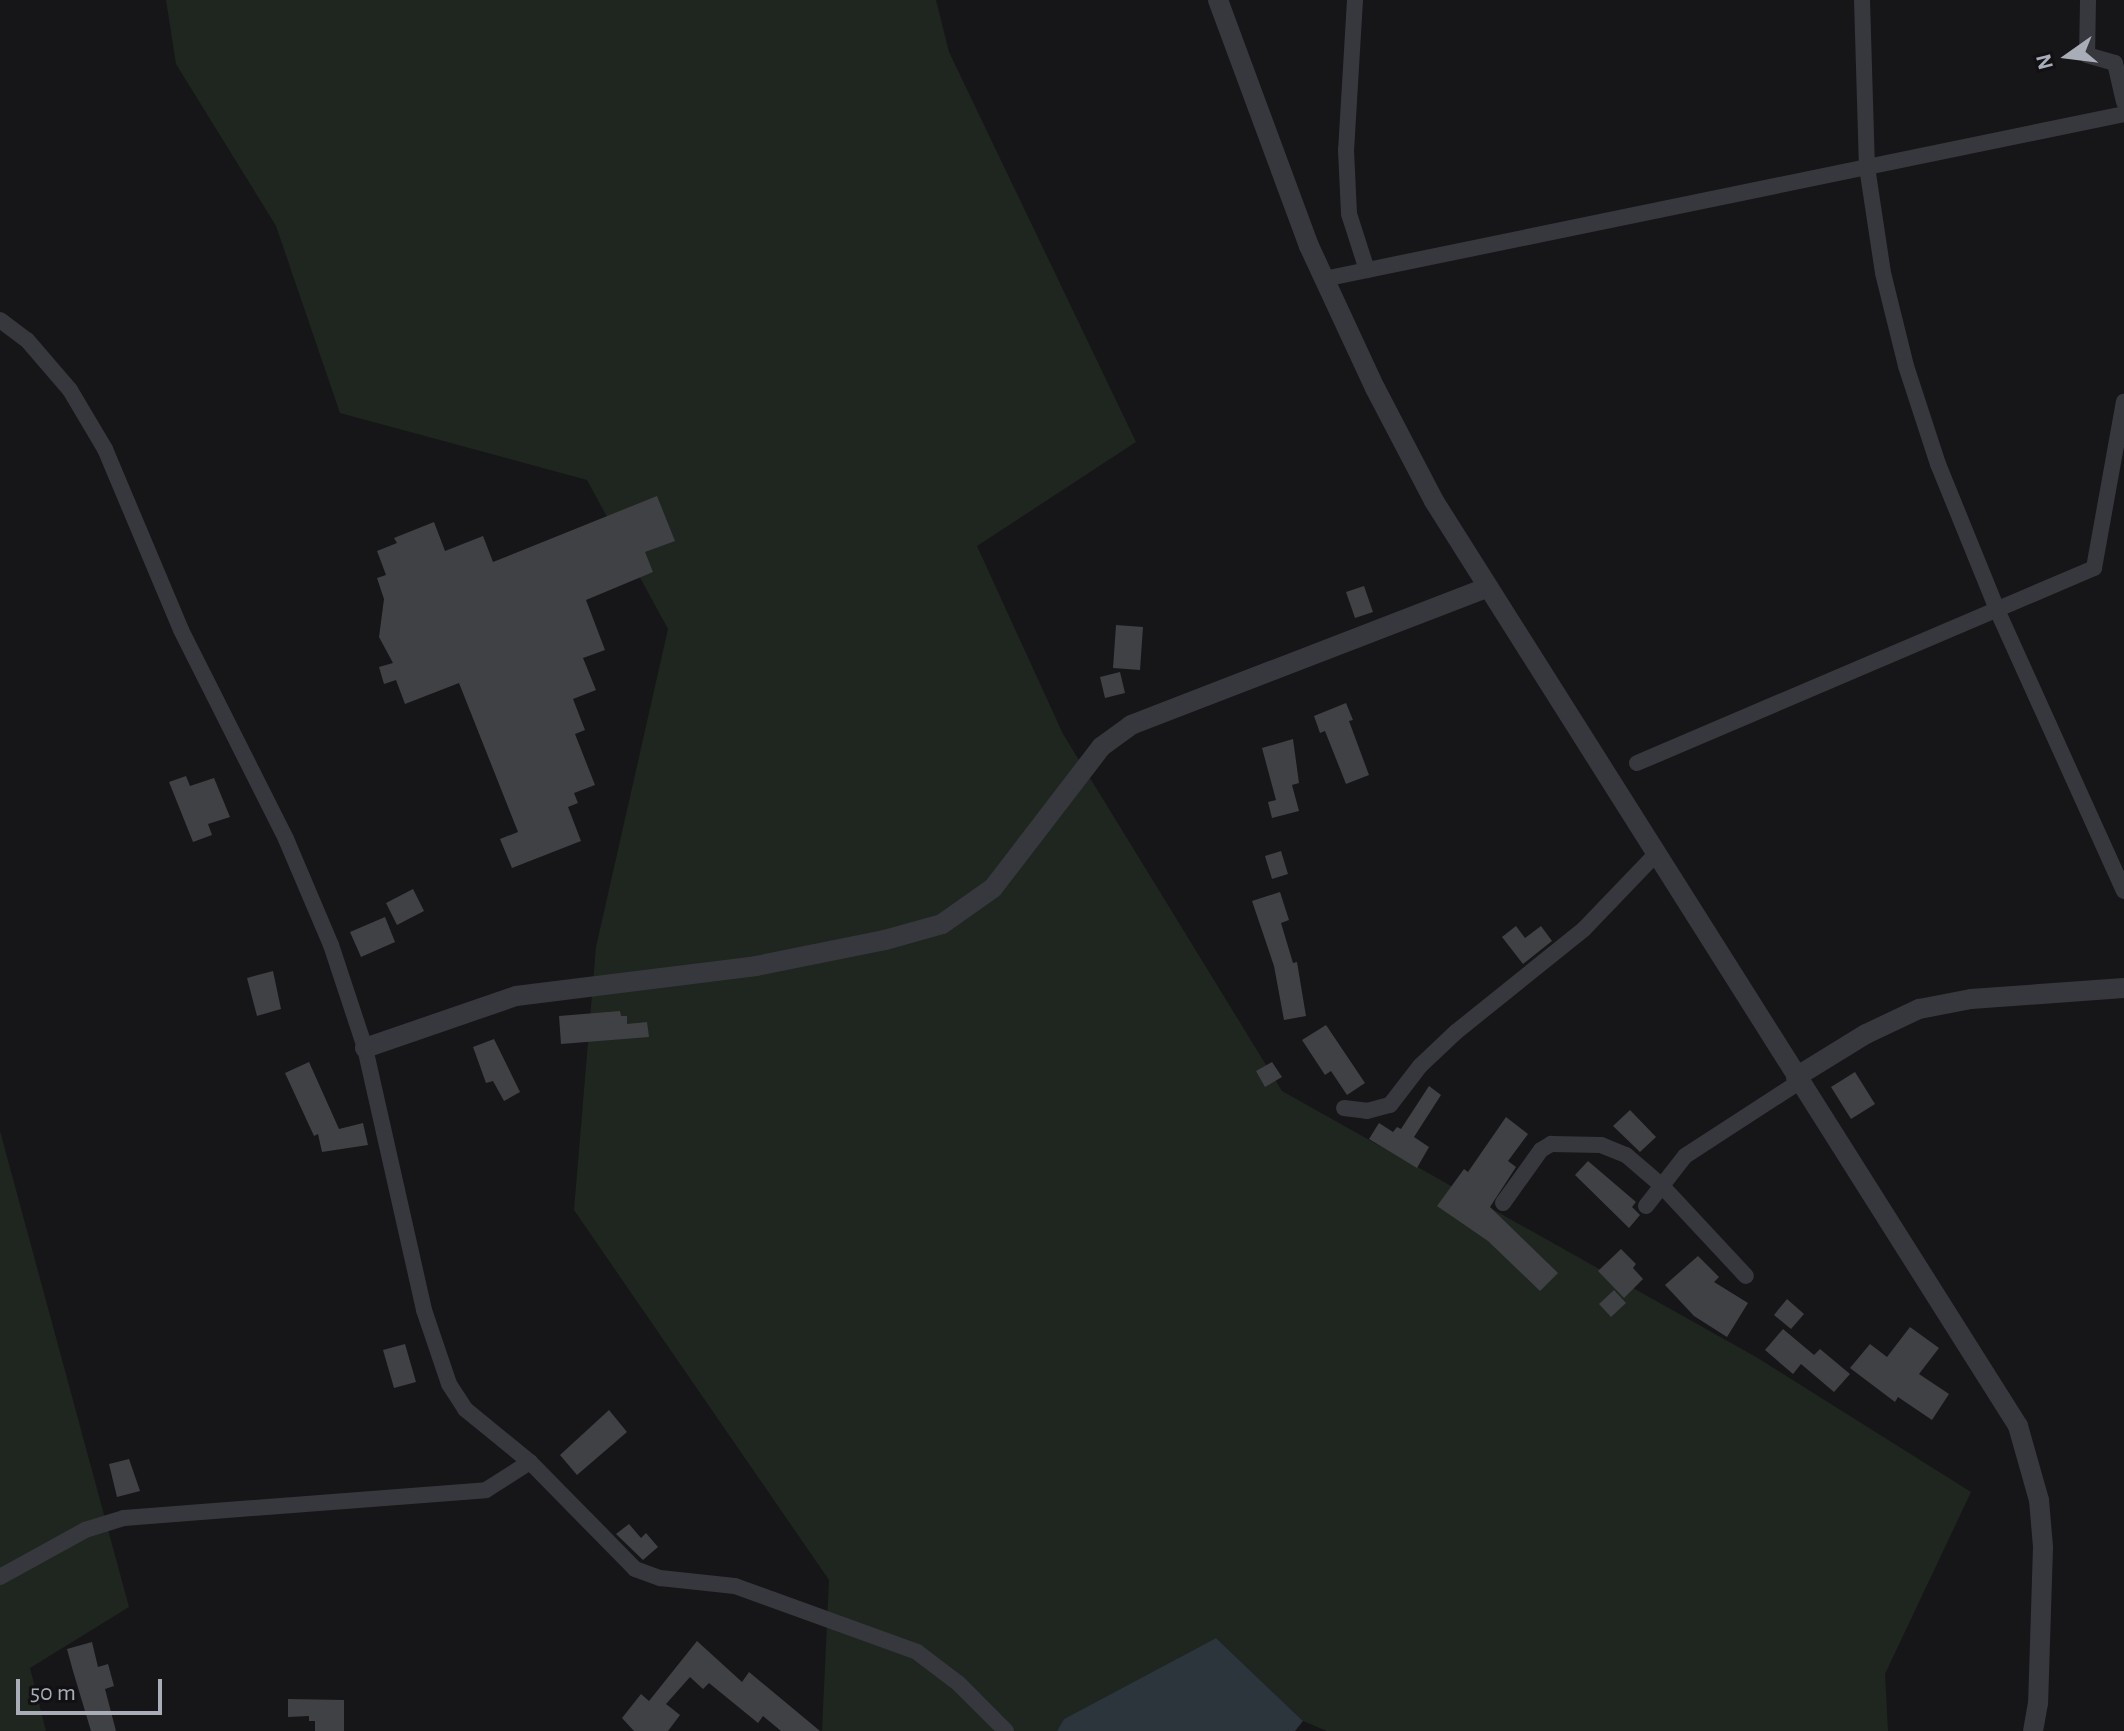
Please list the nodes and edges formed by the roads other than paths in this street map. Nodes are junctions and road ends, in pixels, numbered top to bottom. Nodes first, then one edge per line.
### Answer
1 (1218, 0) edge
2 (1355, 0) edge
3 (1862, 0) edge
4 (2088, 0) edge
5 (2124, 102) edge
6 (2124, 114) edge
7 (1867, 167) junction
8 (1367, 270) junction
9 (1324, 279) junction
10 (0, 320) edge
11 (2124, 402) edge
12 (1488, 587) junction
13 (1998, 612) junction
14 (1637, 763) dead end
15 (1656, 854) junction
16 (2124, 891) edge
17 (2124, 988) edge
18 (365, 1048) junction
19 (1798, 1080) junction
20 (1344, 1108) dead end
21 (1662, 1186) junction
22 (1503, 1203) dead end
23 (1646, 1206) dead end
24 (1746, 1276) dead end
25 (530, 1462) junction
26 (0, 1577) edge
27 (1006, 1731) edge
28 (2033, 1731) edge

1 - 9 street
2 - 8 street
3 - 7 street
4 - 5 street
6 - 7 street
7 - 8 street
7 - 13 street
8 - 9 street
9 - 12 street
10 - 18 street
11 - 13 street
12 - 15 street
12 - 18 street
13 - 14 street
13 - 16 street
15 - 19 street
15 - 20 street
17 - 19 street
18 - 25 street
19 - 21 street
19 - 28 street
21 - 22 street
21 - 23 street
21 - 24 street
25 - 26 street
25 - 27 street

